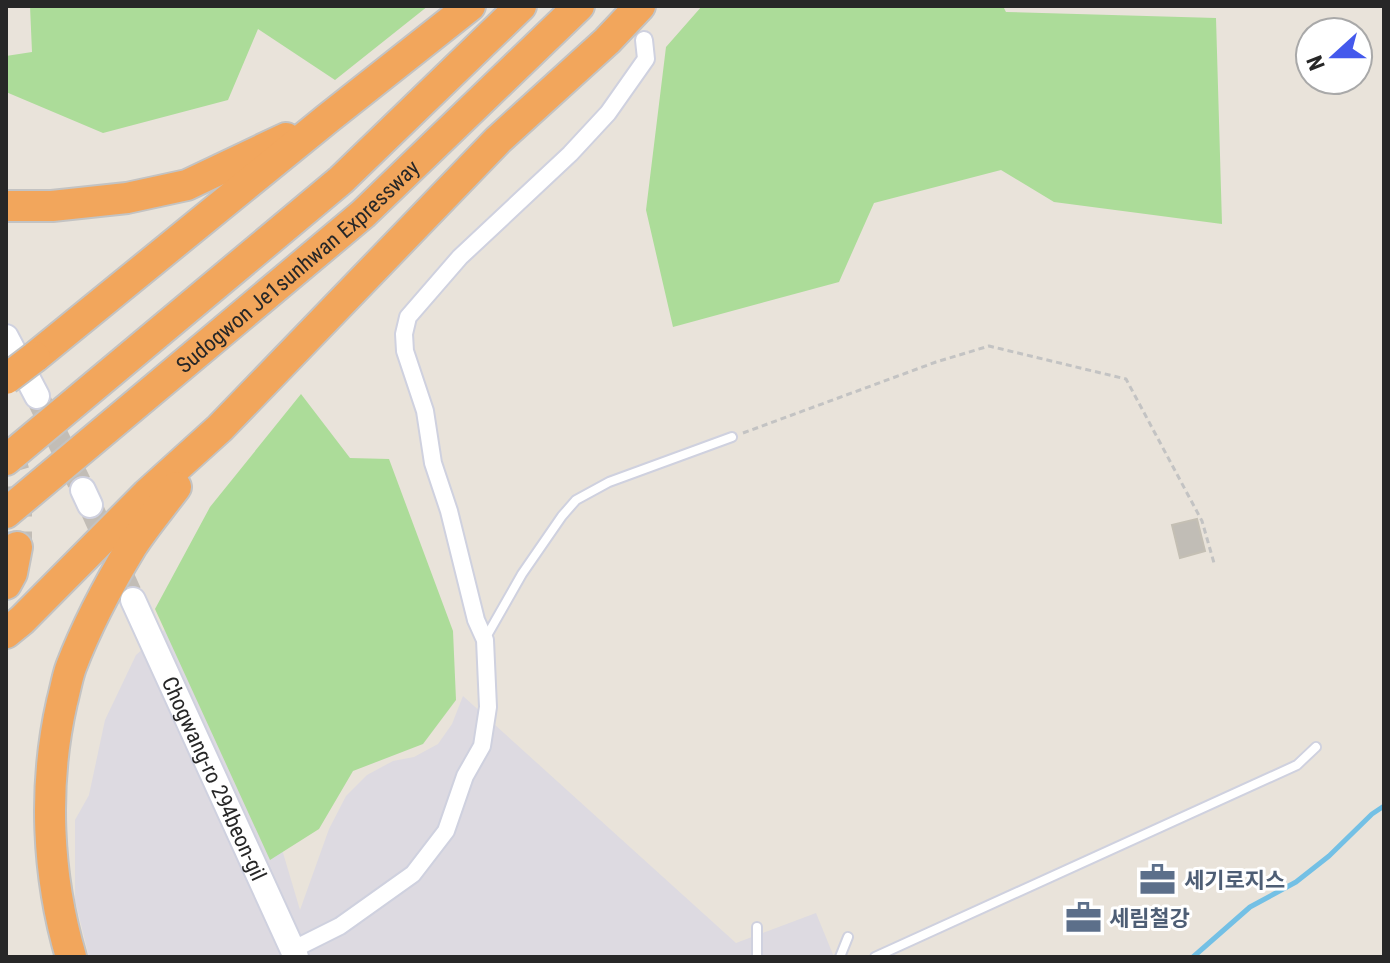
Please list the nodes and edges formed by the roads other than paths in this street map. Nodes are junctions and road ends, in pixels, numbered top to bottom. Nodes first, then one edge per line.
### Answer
1 (470, 6) edge
2 (521, 6) edge
3 (579, 6) edge
4 (640, 6) edge
5 (644, 40) dead end
6 (327, 119) junction
7 (6, 206) edge
8 (6, 337) edge
9 (6, 379) edge
10 (37, 396) tunnel mouth
11 (220, 428) junction
12 (732, 437) road end
13 (6, 460) edge
14 (6, 513) edge
15 (17, 547) tunnel mouth
16 (6, 584) edge
17 (133, 600) tunnel mouth
18 (6, 633) edge
19 (485, 640) junction
20 (1316, 747) dead end
21 (757, 927) dead end
22 (848, 937) dead end
23 (291, 954) edge
24 (71, 957) edge
25 (757, 957) edge
26 (840, 957) edge
27 (875, 957) edge

1 - 6 highway
2 - 13 highway, Sudogwon Je1sunhwan Expressway
3 - 14 highway, Sudogwon Je1sunhwan Expressway
4 - 11 highway
5 - 19 street
6 - 7 highway
6 - 9 highway, bridge
8 - 10 street
11 - 18 highway
11 - 24 highway
12 - 19 lane
15 - 16 highway
17 - 23 street, Chogwang-ro 294beon-gil
19 - 23 street
20 - 27 lane
21 - 25 lane
22 - 26 lane

